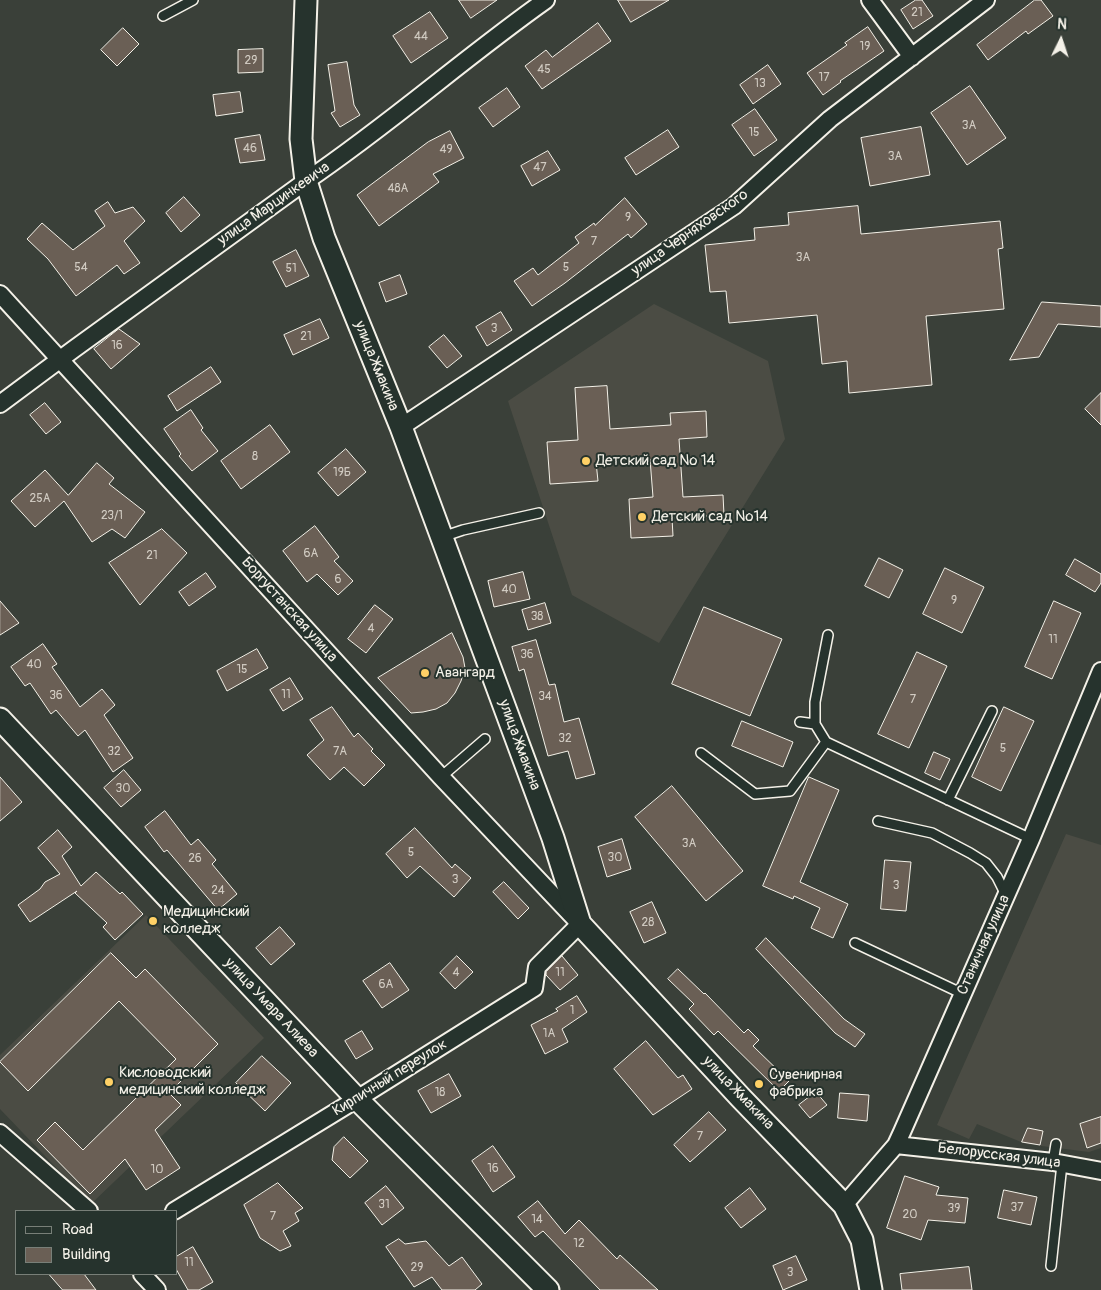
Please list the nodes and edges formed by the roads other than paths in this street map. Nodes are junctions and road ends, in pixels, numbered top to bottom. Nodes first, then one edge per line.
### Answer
1 (193, 0) edge
2 (306, 0) edge
3 (546, 0) edge
4 (870, 0) edge
5 (986, 0) edge
6 (163, 16) dead end
7 (912, 57) junction
8 (306, 181) junction
9 (0, 294) edge
10 (60, 360) junction
11 (0, 404) edge
12 (401, 427) junction
13 (539, 513) dead end
14 (442, 537) junction
15 (828, 635) dead end
16 (1101, 671) edge
17 (992, 711) dead end
18 (0, 719) edge
19 (800, 722) dead end
20 (815, 724) junction
21 (486, 739) dead end
22 (826, 742) junction
23 (701, 753) dead end
24 (441, 777) junction
25 (948, 800) junction
26 (878, 821) dead end
27 (1031, 839) junction
28 (1007, 895) junction
29 (580, 924) junction
30 (855, 943) dead end
31 (963, 994) junction
32 (357, 1100) junction
33 (0, 1133) edge
34 (1056, 1144) dead end
35 (896, 1145) junction
36 (1057, 1163) junction
37 (1101, 1171) edge
38 (844, 1205) junction
39 (88, 1210) edge
40 (176, 1210) edge
41 (1051, 1266) dead end
42 (143, 1275) edge
43 (157, 1290) edge
44 (548, 1290) edge
45 (871, 1290) edge

1 - 6 lane
2 - 8 street, улица Жмакина
3 - 8 street, улица Марцинкевича
4 - 7 street
5 - 7 street, улица Черняховского
7 - 12 street, улица Черняховского
8 - 10 street, улица Марцинкевича
8 - 12 street, улица Жмакина
9 - 10 street, Боргустанская улица
10 - 11 street, улица Марцинкевича
10 - 24 street, Боргустанская улица
12 - 14 street, улица Жмакина
13 - 14 lane
14 - 29 street, улица Жмакина
15 - 20 lane
16 - 27 street, Станичная улица
17 - 25 lane
18 - 32 street, улица Умара Алиева
19 - 20 lane
20 - 22 lane
21 - 24 lane
22 - 23 lane
22 - 25 lane
24 - 29 street, Боргустанская улица
25 - 27 lane
26 - 28 lane
27 - 28 street, Станичная улица
28 - 31 street, Станичная улица
29 - 32 street, Кирпичный переулок
29 - 38 street, улица Жмакина
30 - 31 lane
31 - 35 street, Станичная улица
32 - 40 street, Кирпичный переулок
32 - 44 street, улица Умара Алиева
33 - 39 street
34 - 36 lane
35 - 36 street, Белорусская улица
35 - 38 street, Станичная улица
36 - 37 street, Белорусская улица
36 - 41 lane
38 - 45 street, улица Жмакина
42 - 43 street

